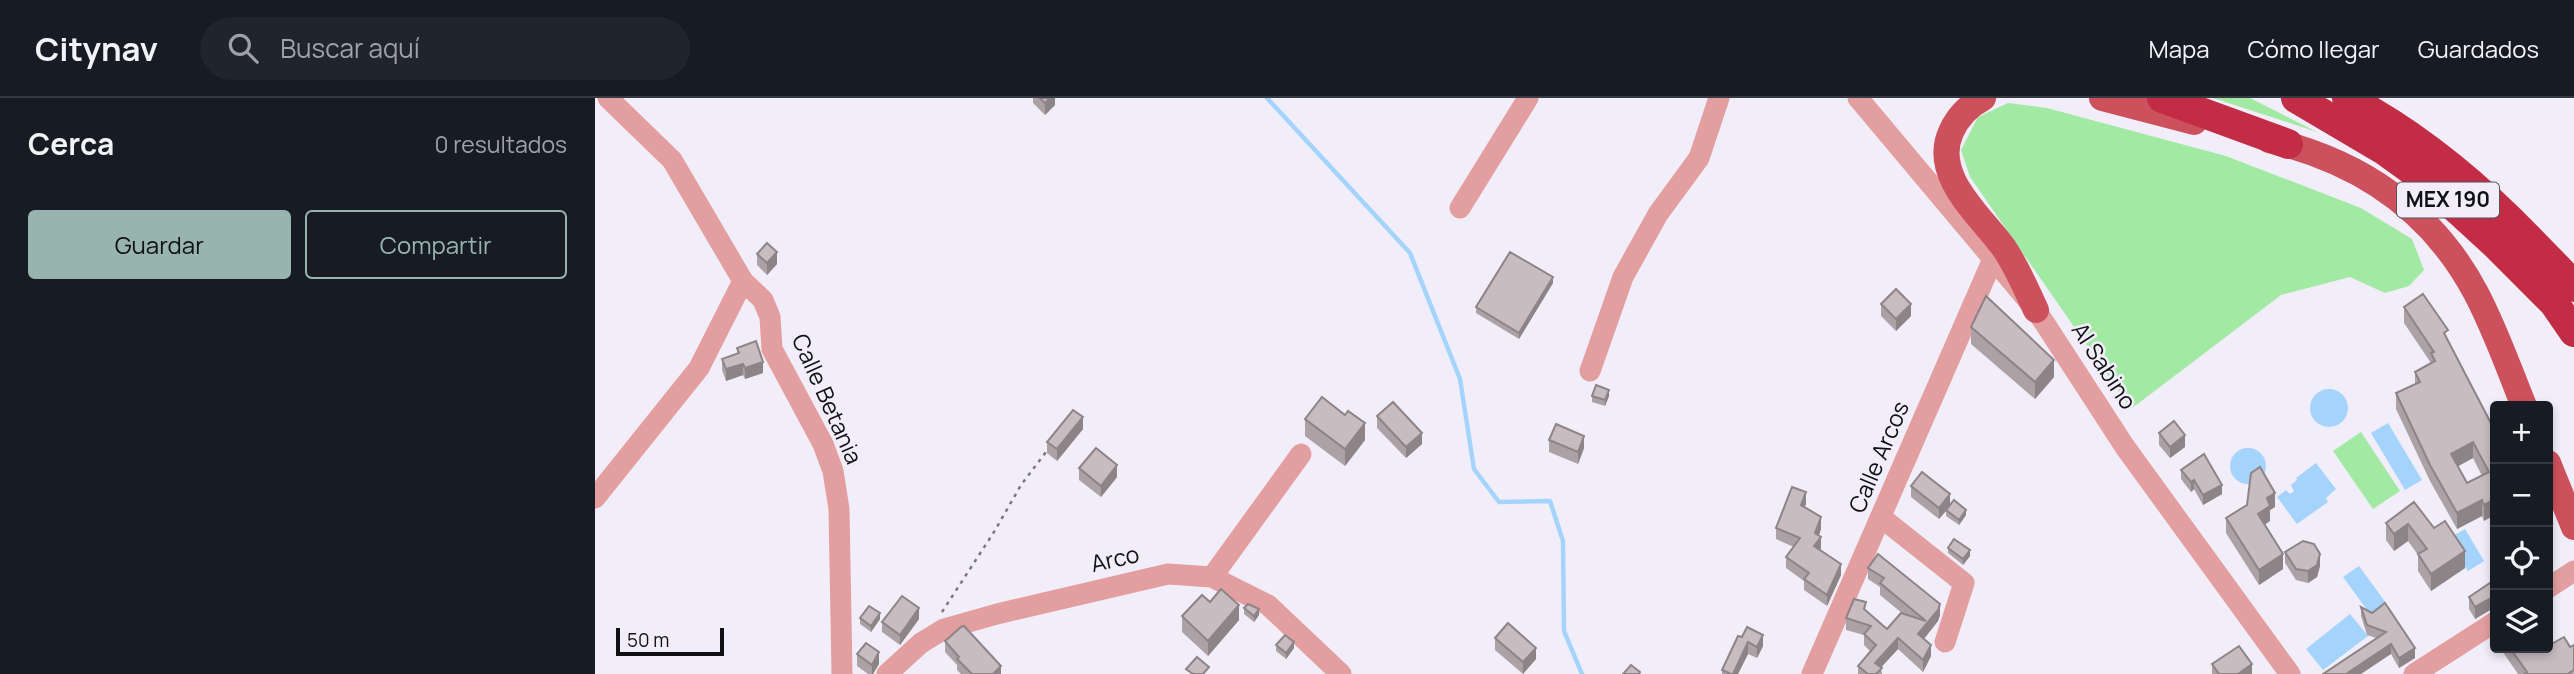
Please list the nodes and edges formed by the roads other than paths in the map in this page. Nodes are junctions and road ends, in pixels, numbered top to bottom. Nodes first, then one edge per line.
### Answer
1 (608, 98) edge
2 (1528, 98) edge
3 (1719, 98) edge
4 (1858, 98) edge
5 (1983, 98) edge
6 (2102, 98) edge
7 (2162, 98) edge
8 (2296, 98) edge
9 (2347, 98) edge
10 (2288, 144) junction
11 (1460, 208) dead end
12 (1993, 259) junction
13 (743, 281) junction
14 (2574, 287) edge
15 (2036, 310) junction
16 (2574, 332) edge
17 (1590, 371) dead end
18 (2522, 401) edge
19 (1301, 454) dead end
20 (2548, 464) edge
21 (595, 498) edge
22 (1882, 518) junction
23 (2574, 527) edge
24 (2574, 571) edge
25 (1212, 577) junction
26 (2553, 585) edge
27 (2490, 625) edge
28 (1945, 642) dead end
29 (842, 674) edge
30 (887, 674) edge
31 (1341, 674) edge
32 (1812, 674) edge
33 (2290, 674) edge
34 (2414, 674) edge

1 - 13 street, Calle Betania
2 - 11 street
3 - 17 street
4 - 12 street, Al Sabino
5 - 15 main road
6 - 10 main road, MEX 190
7 - 10 highway
8 - 16 highway, MEX 190
9 - 14 highway, MEX 190
10 - 18 main road, MEX 190
12 - 15 street, Al Sabino
12 - 22 street, Calle Arcos
13 - 21 street
13 - 29 street, Calle Betania
15 - 33 street, Al Sabino
19 - 25 street
20 - 23 main road
22 - 28 street
22 - 32 street, Calle Arcos
24 - 26 street
25 - 30 street, Arco
25 - 31 street, Arco
27 - 34 street

